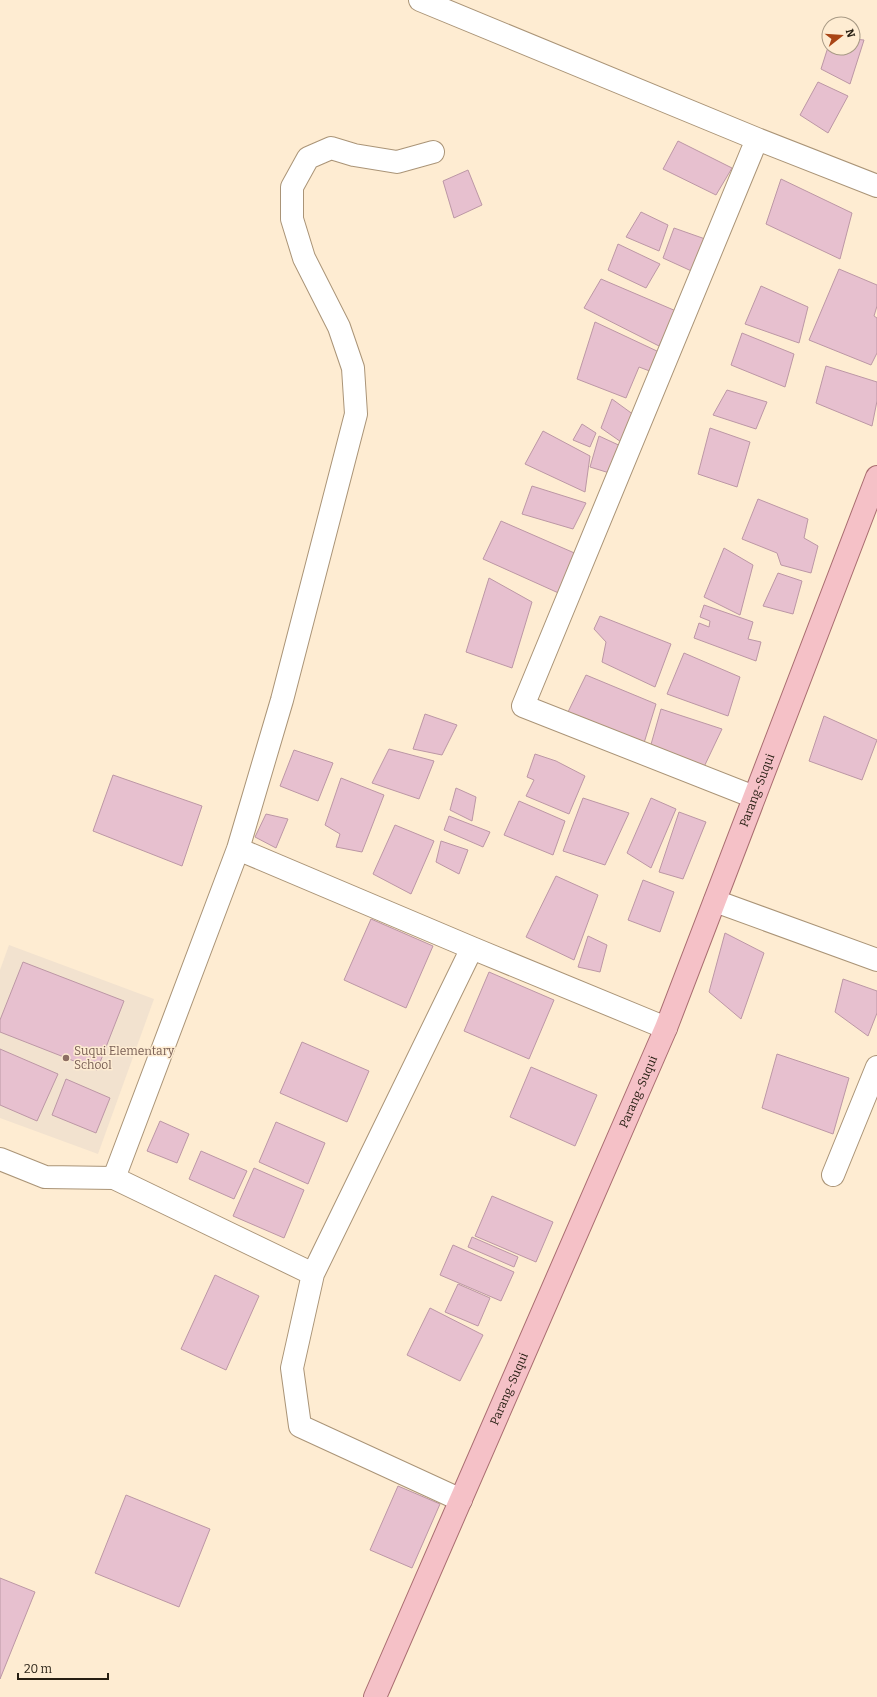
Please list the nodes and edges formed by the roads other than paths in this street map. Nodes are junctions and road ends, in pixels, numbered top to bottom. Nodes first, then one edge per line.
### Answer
1 (420, 0) edge
2 (758, 139) junction
3 (433, 152) dead end
4 (877, 186) edge
5 (877, 477) edge
6 (754, 797) junction
7 (238, 849) junction
8 (714, 900) junction
9 (472, 948) junction
10 (877, 960) edge
11 (666, 1028) junction
12 (877, 1067) edge
13 (0, 1159) edge
14 (833, 1175) dead end
15 (114, 1178) junction
16 (313, 1274) junction
17 (461, 1500) junction
18 (375, 1697) edge

1 - 2 street
2 - 4 street
2 - 6 street
3 - 7 street
5 - 6 main road, Parang-Suqui
6 - 8 main road, Parang-Suqui
7 - 9 street
7 - 15 street
8 - 10 street
8 - 11 main road, Parang-Suqui
9 - 11 street
9 - 16 street
11 - 17 main road, Parang-Suqui
12 - 14 street
13 - 15 street
15 - 16 street
16 - 17 street
17 - 18 main road, Parang-Suqui

